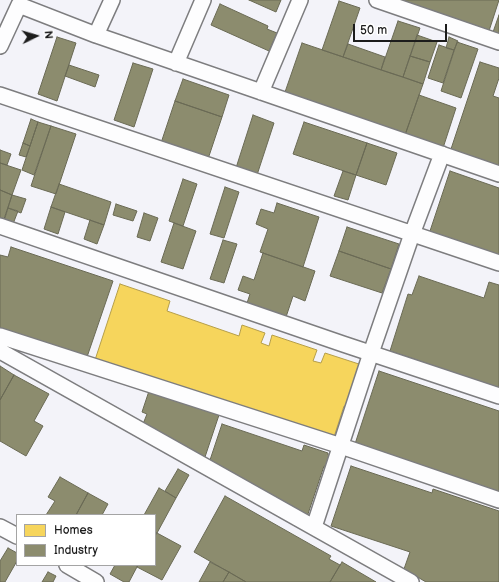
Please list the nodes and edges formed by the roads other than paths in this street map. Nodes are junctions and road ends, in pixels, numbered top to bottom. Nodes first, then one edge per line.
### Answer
1 (112, 0) edge
2 (203, 0) edge
3 (300, 0) edge
4 (377, 0) edge
5 (20, 3) edge
6 (96, 35) junction
7 (499, 42) edge
8 (0, 46) edge
9 (176, 63) junction
10 (261, 92) junction
11 (0, 95) edge
12 (442, 154) junction
13 (499, 174) edge
14 (0, 226) edge
15 (412, 234) junction
16 (499, 263) edge
17 (0, 336) edge
18 (0, 351) edge
19 (371, 353) junction
20 (499, 396) edge
21 (341, 446) junction
22 (499, 500) edge
23 (0, 527) edge
24 (314, 527) junction
25 (16, 535) edge
26 (69, 566) edge
27 (96, 582) edge
28 (411, 582) edge

1 - 6 street
2 - 9 street
3 - 10 street
4 - 7 street
5 - 6 street
5 - 8 street
6 - 9 street
9 - 10 street
10 - 12 street
11 - 15 street
12 - 13 street
12 - 15 street
14 - 19 street
15 - 16 street
15 - 19 street
17 - 21 street
18 - 24 street
19 - 20 street
19 - 21 street
21 - 22 street
21 - 24 street
23 - 25 street
24 - 28 street
26 - 27 street

